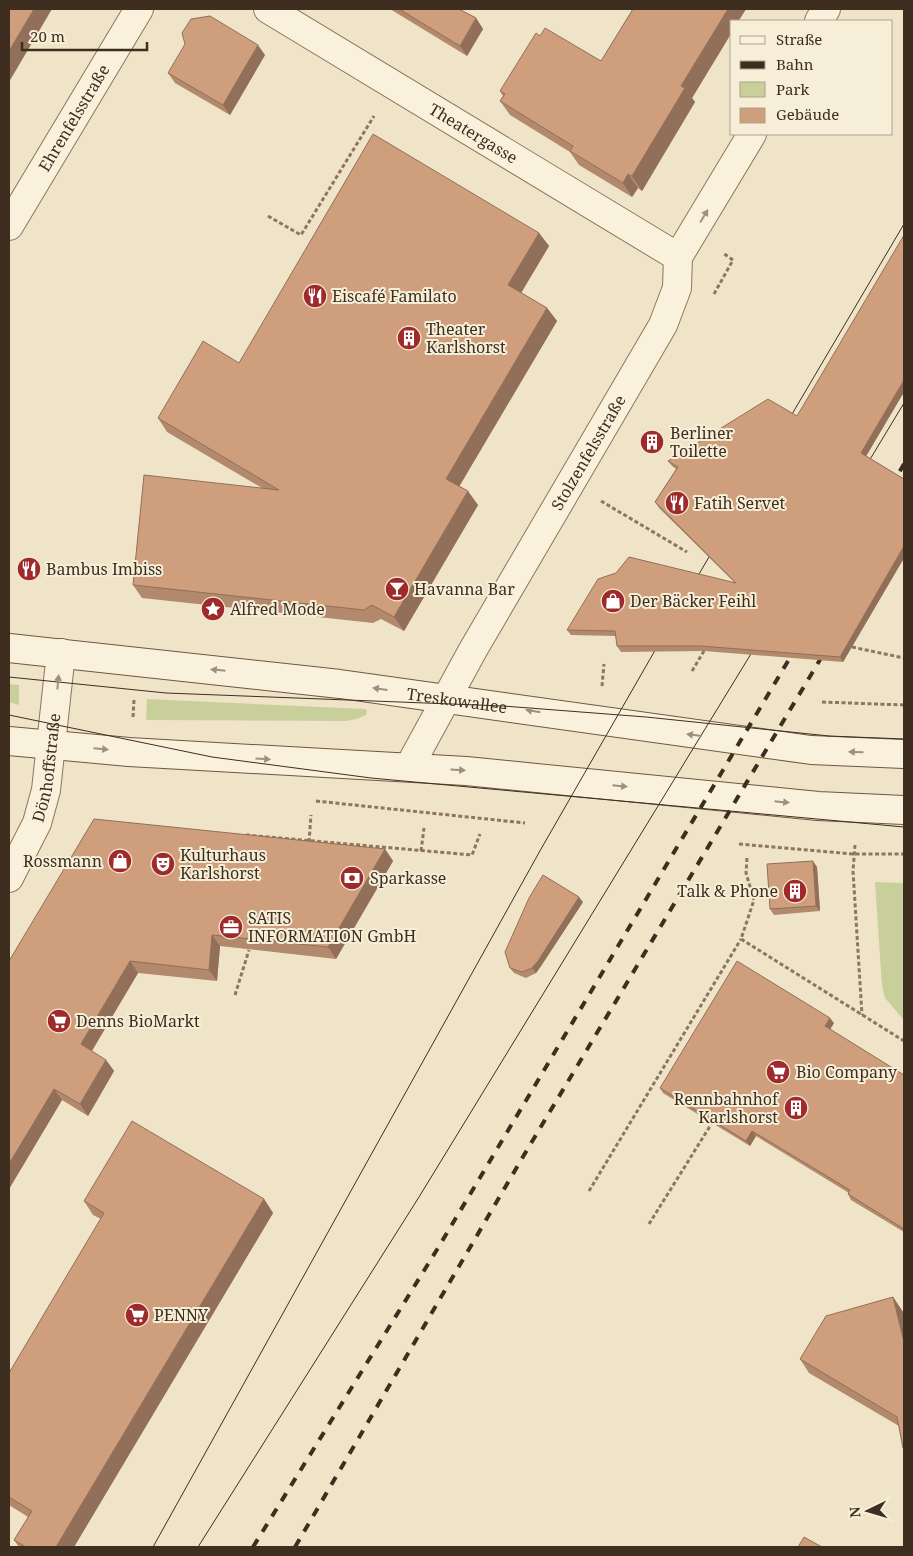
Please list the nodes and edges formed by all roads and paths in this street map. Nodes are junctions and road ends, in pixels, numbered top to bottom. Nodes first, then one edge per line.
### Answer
1 (139, 9) edge
2 (268, 9) edge
3 (826, 9) edge
4 (820, 20) edge
5 (370, 122) dead end
6 (751, 135) edge
7 (268, 216) dead end
8 (9, 226) edge
9 (678, 257) junction
10 (599, 500) dead end
11 (687, 552) dead end
12 (852, 647) edge
13 (9, 648) edge
14 (704, 651) edge
15 (61, 653) junction
16 (904, 658) edge
17 (692, 671) dead end
18 (445, 698) junction
19 (134, 700) dead end
20 (822, 702) dead end
21 (904, 706) edge
22 (132, 723) dead end
23 (9, 741) edge
24 (52, 745) junction
25 (904, 754) edge
26 (410, 767) junction
27 (308, 800) dead end
28 (904, 810) edge
29 (311, 815) dead end
30 (525, 823) dead end
31 (424, 828) dead end
32 (240, 834) edge
33 (480, 834) dead end
34 (309, 841) junction
35 (739, 844) dead end
36 (308, 847) edge
37 (421, 850) junction
38 (853, 854) junction
39 (904, 854) edge
40 (747, 858) dead end
41 (9, 878) edge
42 (741, 939) junction
43 (249, 950) edge
44 (236, 995) dead end
45 (862, 1016) junction
46 (904, 1041) edge
47 (712, 1123) edge
48 (589, 1191) dead end
49 (649, 1224) dead end

1 - 8 main road, Ehrenfelsstraße
2 - 9 main road, Theatergasse
3 - 4 main road
5 - 7 path
9 -> 6 main road
9 - 18 main road, Stolzenfelsstraße
10 - 11 path
12 - 16 path
13 - 15 main road, Treskowallee
14 - 17 path
18 -> 15 main road, Treskowallee
24 -> 15 main road, Dönhoffstraße
25 -> 18 main road, Treskowallee
18 - 26 main road, Stolzenfelsstraße
19 - 22 path
20 - 21 path
23 - 24 main road
24 -> 26 main road
24 - 41 main road, Dönhoffstraße
26 -> 28 main road
27 - 30 path
29 - 34 path
31 - 37 path
32 - 34 path
33 - 37 path
34 - 36 path
34 - 37 path
35 - 38 path
38 - 39 path
38 - 45 path
40 - 42 path
42 - 45 path
42 - 48 path
43 - 44 path
45 - 46 path
47 - 49 path

